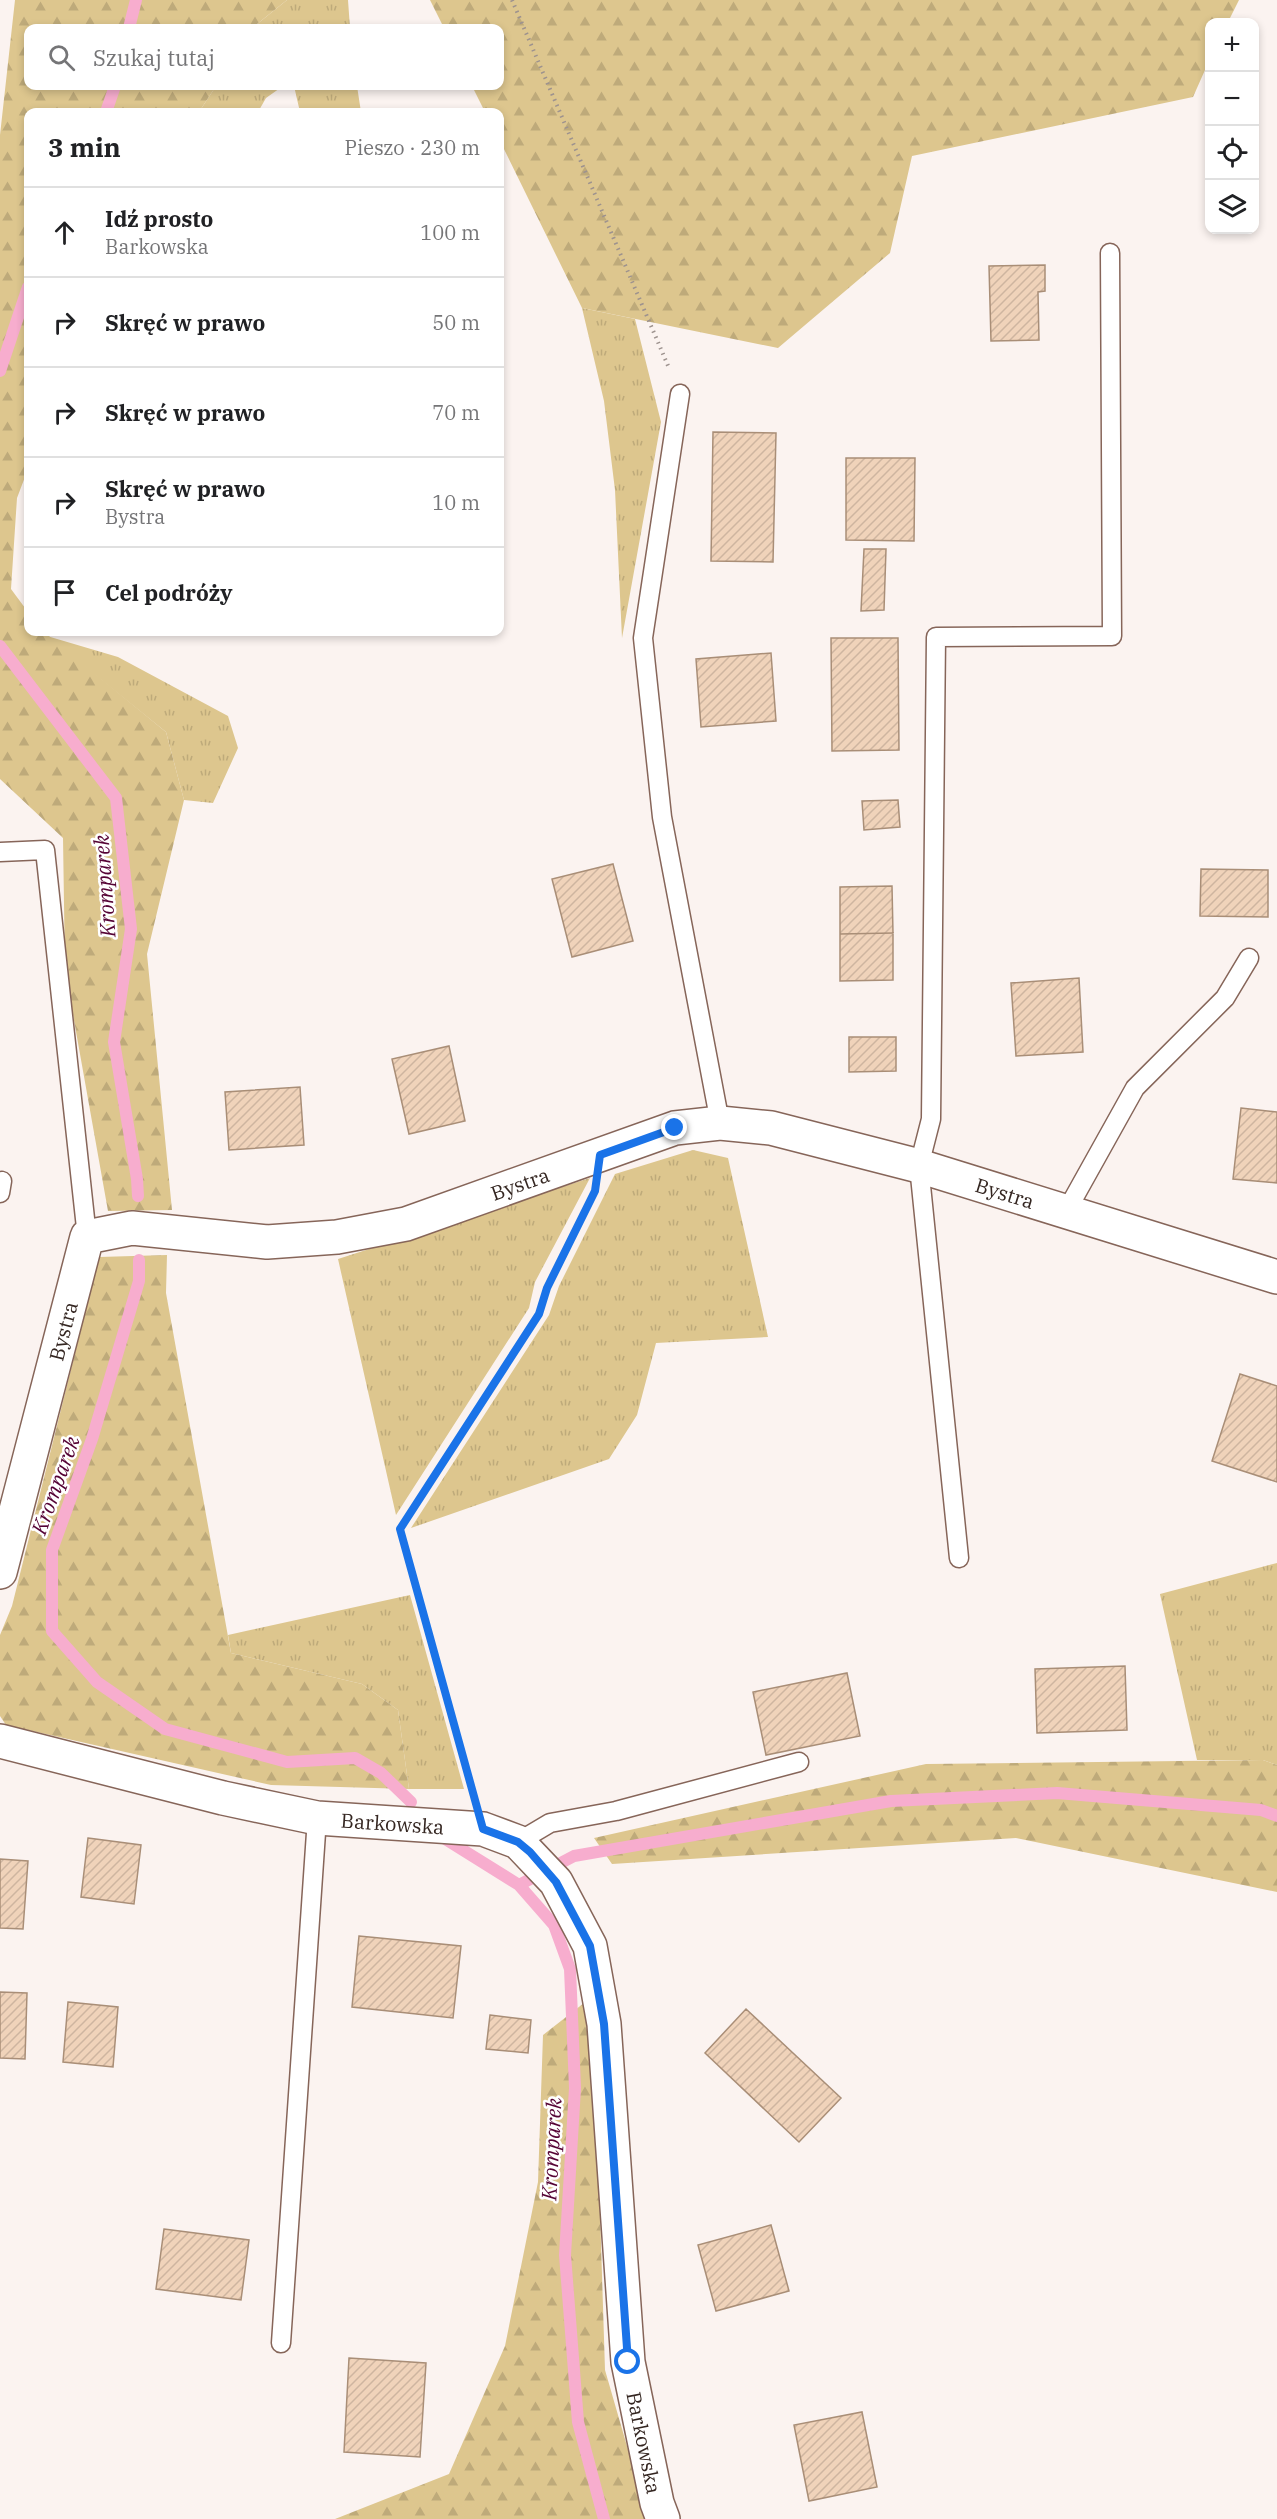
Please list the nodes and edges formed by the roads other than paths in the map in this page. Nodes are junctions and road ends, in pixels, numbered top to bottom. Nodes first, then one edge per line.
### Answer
1 (1110, 253) dead end
2 (680, 394) road end
3 (0, 852) edge
4 (1249, 958) dead end
5 (720, 1123) junction
6 (919, 1167) junction
7 (1067, 1210) junction
8 (87, 1237) junction
9 (1277, 1277) edge
10 (959, 1558) dead end
11 (0, 1572) edge
12 (0, 1741) edge
13 (799, 1762) dead end
14 (316, 1818) junction
15 (524, 1847) junction
16 (281, 2343) dead end
17 (663, 2519) edge

1 - 6 lane
2 - 5 lane
3 - 8 lane
4 - 7 lane
5 - 6 street, Bystra
5 - 8 street, Bystra
6 - 7 street, Bystra
6 - 10 lane
7 - 9 street, Bystra
8 - 11 street, Bystra
12 - 14 street, Barkowska
13 - 15 lane
14 - 15 street, Barkowska
14 - 16 lane
15 - 17 street, Barkowska

